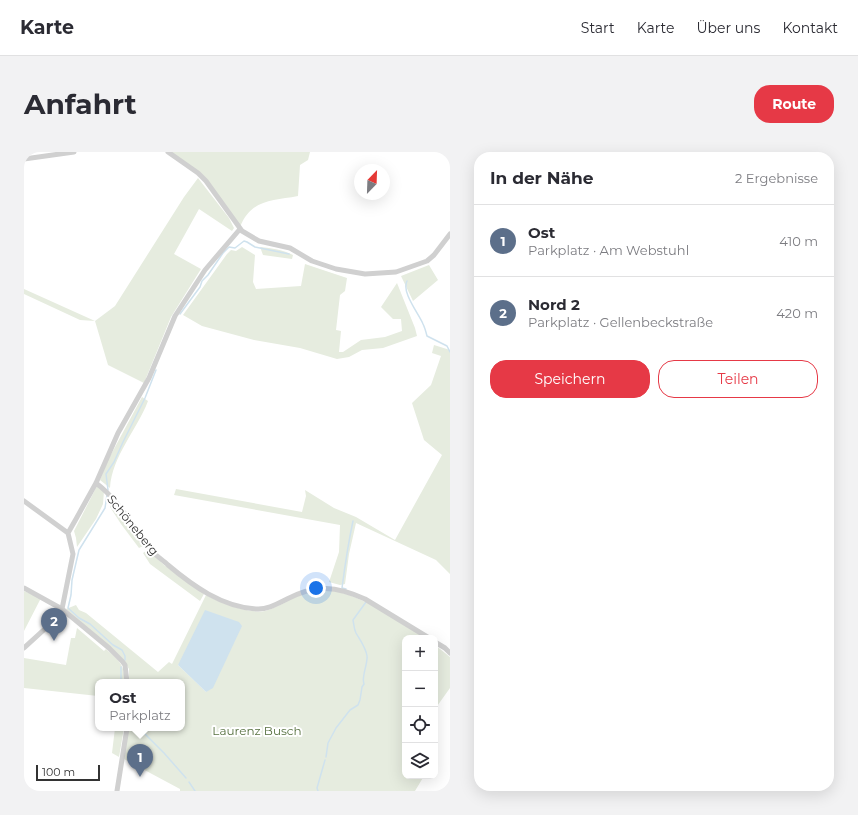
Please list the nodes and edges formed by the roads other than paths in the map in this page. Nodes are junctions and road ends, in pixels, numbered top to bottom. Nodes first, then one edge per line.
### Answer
1 (74, 152) edge
2 (168, 152) edge
3 (24, 159) edge
4 (240, 229) junction
5 (450, 234) edge
6 (96, 483) junction
7 (24, 501) edge
8 (68, 533) junction
9 (24, 588) edge
10 (62, 609) junction
11 (424, 635) edge
12 (438, 644) edge
13 (24, 648) edge
14 (450, 653) edge
15 (127, 679) edge
16 (127, 731) edge
17 (117, 791) edge

1 - 3 street
2 - 4 street
4 - 5 street
4 - 6 street
6 - 8 street
6 - 11 street, Schöneberg
7 - 8 street
8 - 10 street
9 - 10 street
10 - 13 street
10 - 15 street
12 - 14 street
16 - 17 street

